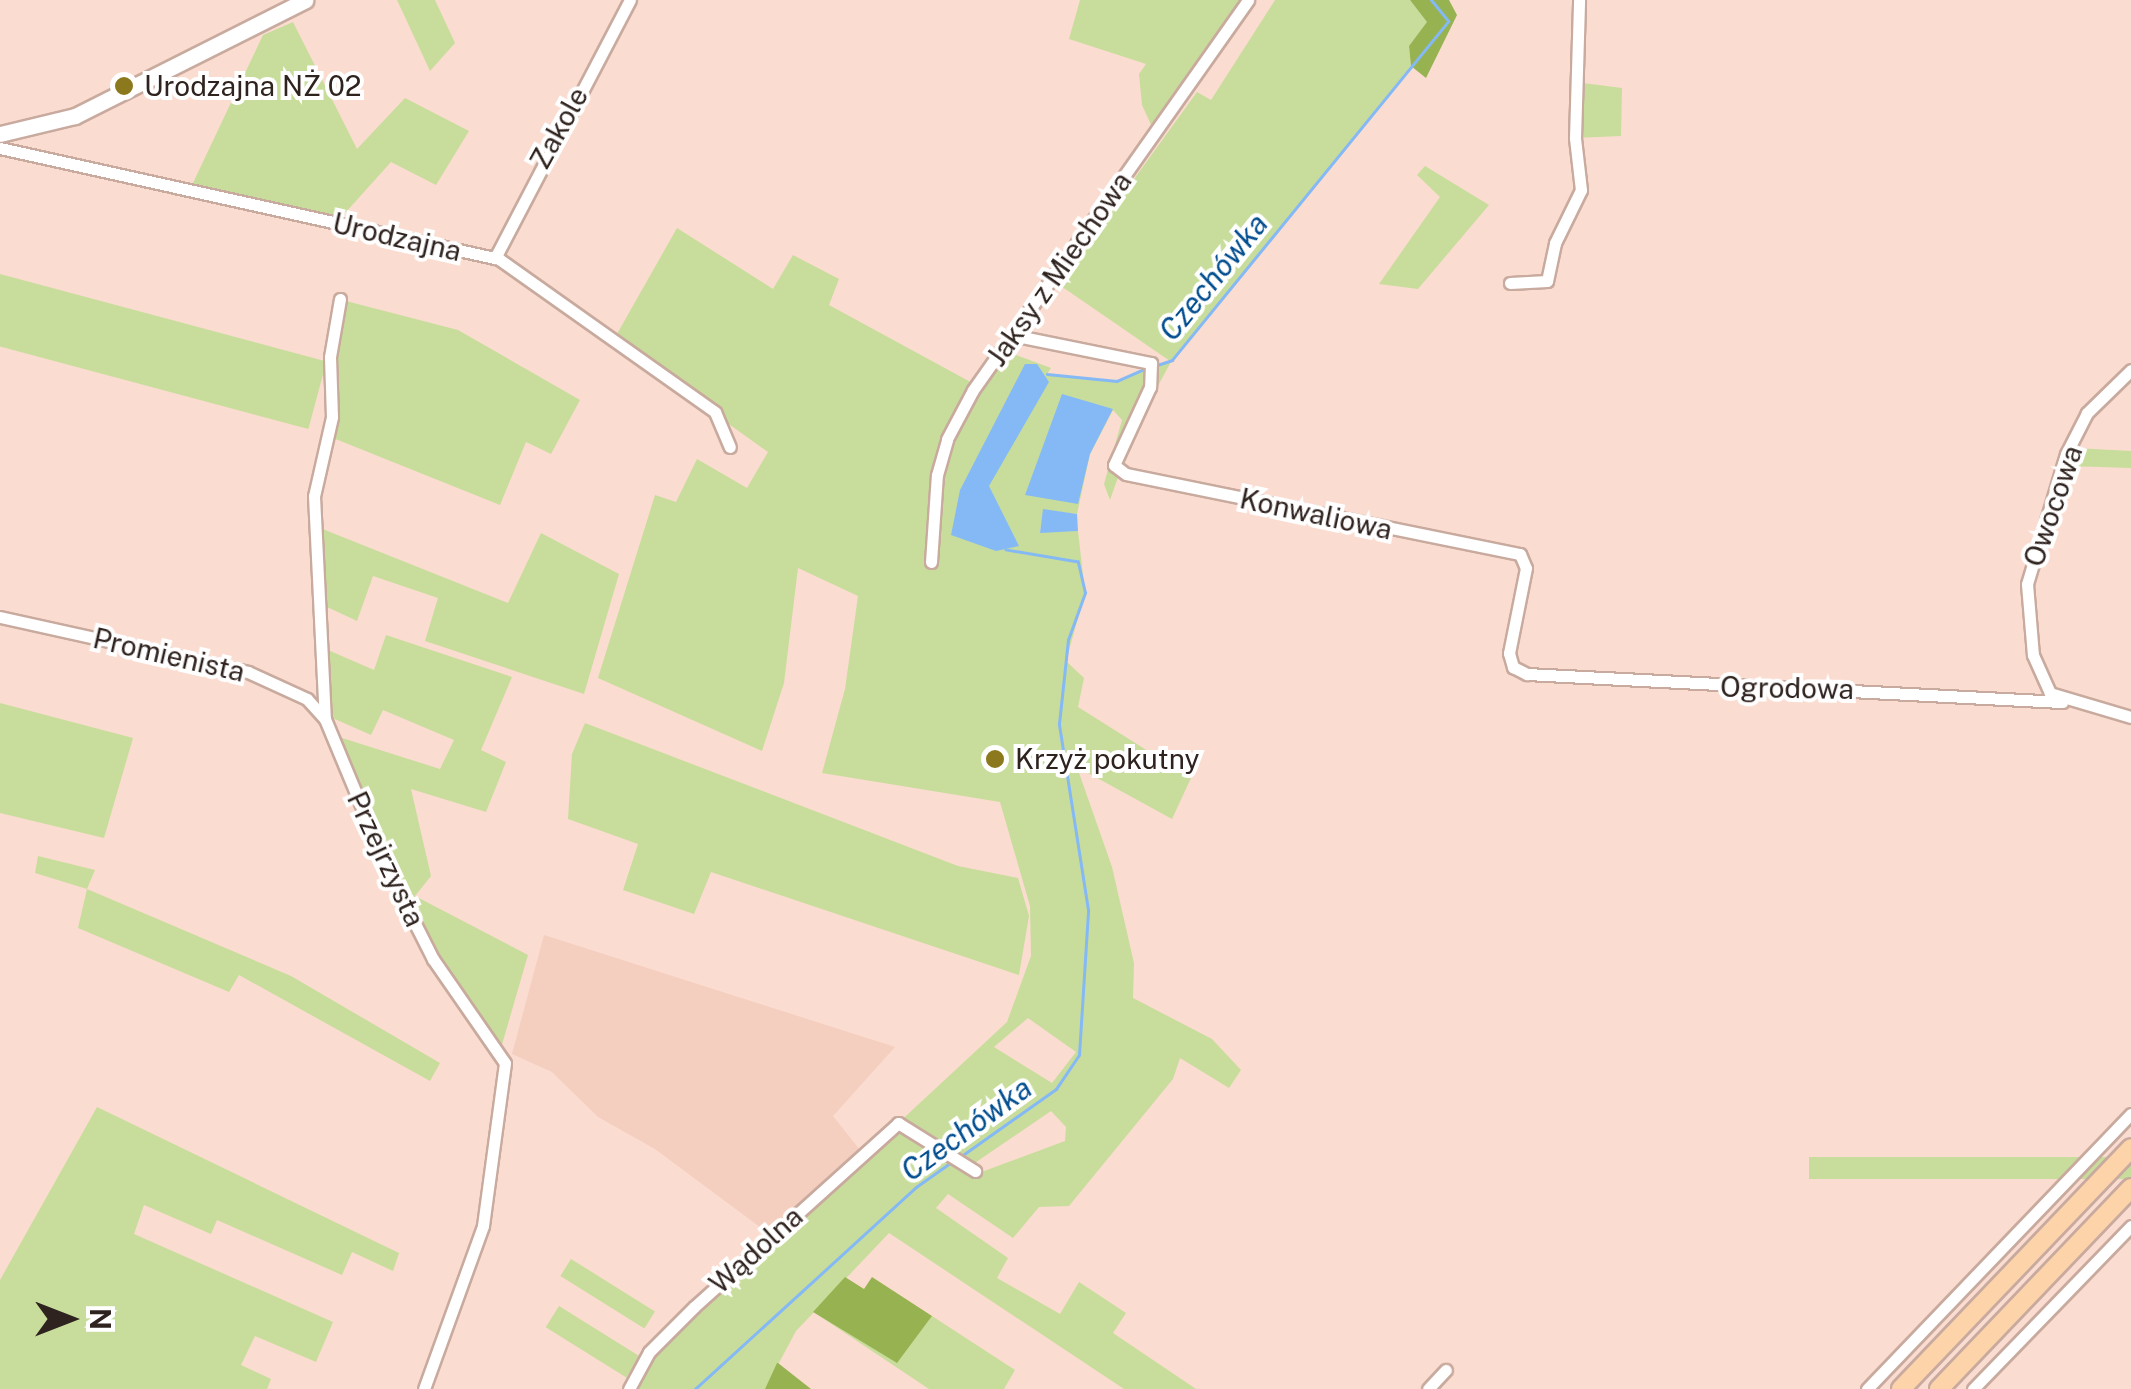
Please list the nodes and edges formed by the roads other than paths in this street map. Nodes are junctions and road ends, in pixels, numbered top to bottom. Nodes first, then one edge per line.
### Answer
1 (306, 0) edge
2 (630, 0) edge
3 (1248, 0) edge
4 (1579, 0) edge
5 (0, 134) edge
6 (0, 148) edge
7 (494, 258) junction
8 (1510, 283) dead end
9 (340, 299) dead end
10 (1012, 334) junction
11 (2131, 370) edge
12 (730, 447) dead end
13 (931, 562) dead end
14 (0, 617) edge
15 (1514, 667) joint
16 (2062, 702) junction
17 (2131, 717) edge
18 (326, 719) junction
19 (2131, 1114) edge
20 (2131, 1148) edge
21 (976, 1171) dead end
22 (2131, 1188) edge
23 (2131, 1226) edge
24 (1446, 1370) dead end
25 (424, 1389) edge
26 (629, 1389) edge
27 (1428, 1389) edge
28 (1867, 1389) edge
29 (1901, 1389) edge
30 (1938, 1389) edge
31 (1973, 1389) edge

1 - 5 street
2 - 7 street, Zakole
3 - 10 street, Jaksy z Miechowa
4 - 8 street
6 - 7 street, Urodzajna
7 - 12 street, Urodzajna
9 - 18 street, Przejrzysta
10 - 13 street, Jaksy z Miechowa
10 - 15 street, Konwaliowa
11 - 16 street, Owocowa
14 - 18 street, Promienista
15 - 16 street, Ogrodowa
16 - 17 street
18 - 25 street, Przejrzysta
19 - 28 street
20 - 29 main road
21 - 26 street, Wądolna
22 - 30 main road
23 - 31 street
24 - 27 street

